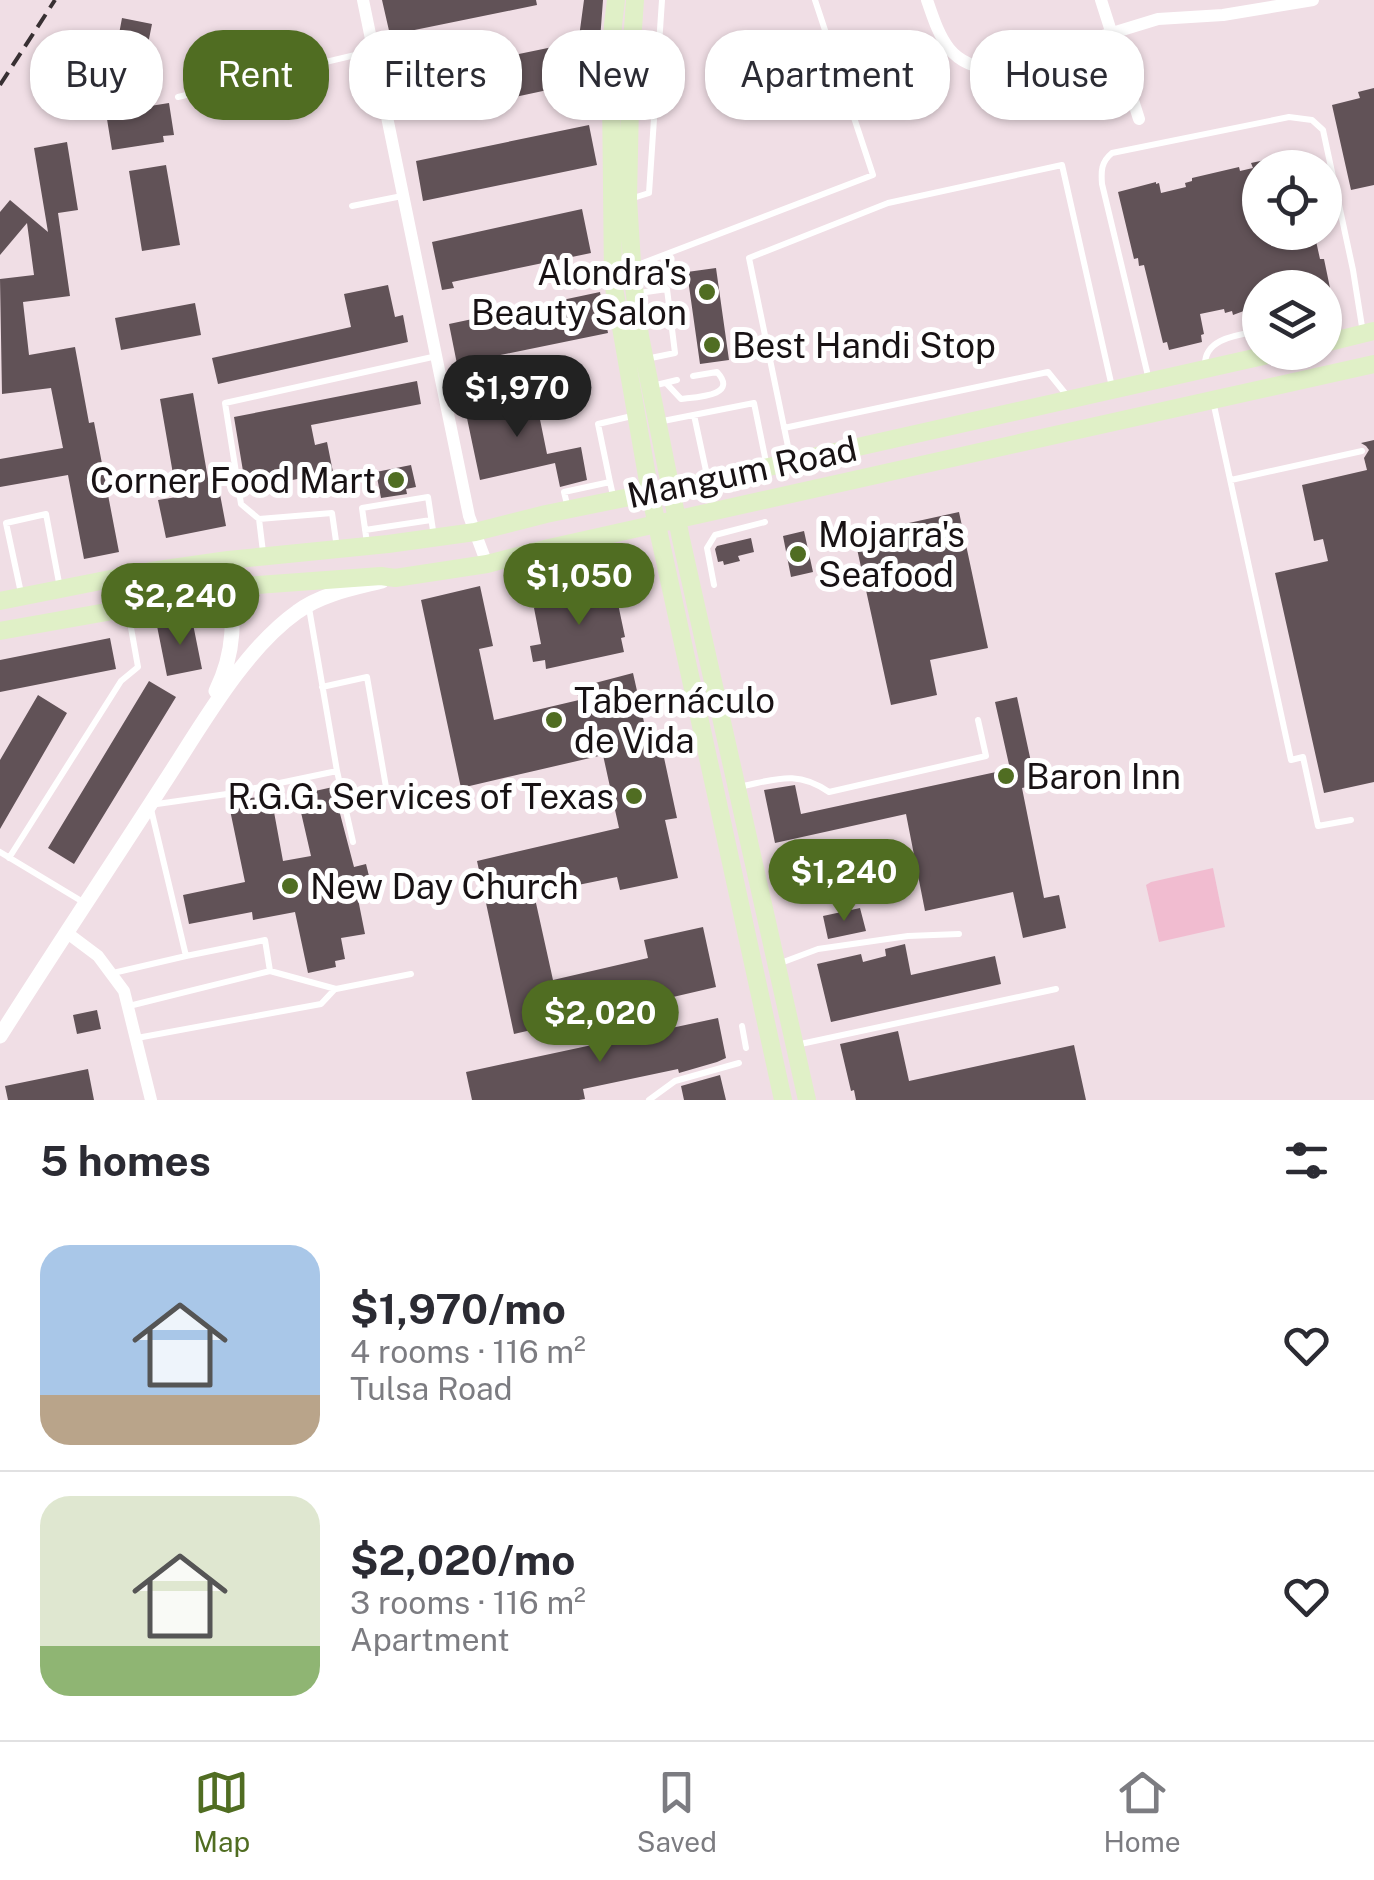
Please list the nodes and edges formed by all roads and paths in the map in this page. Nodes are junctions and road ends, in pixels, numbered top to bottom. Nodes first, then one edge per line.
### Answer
1 (363, 0) edge
2 (616, 0) edge
3 (636, 0) edge
4 (662, 0) edge
5 (816, 0) edge
6 (927, 0) edge
7 (1101, 0) edge
8 (1313, 0) edge
9 (369, 30) edge
10 (1111, 30) edge
11 (1119, 30) edge
12 (349, 57) edge
13 (970, 65) edge
14 (178, 97) dead end
15 (387, 120) edge
16 (402, 196) junction
17 (628, 199) junction
18 (352, 206) dead end
19 (634, 280) junction
20 (613, 282) junction
21 (1369, 332) edge
22 (1242, 335) edge
23 (1342, 338) edge
24 (436, 356) junction
25 (645, 360) junction
26 (1242, 361) edge
27 (1374, 364) edge
28 (1206, 370) junction
29 (692, 376) dead end
30 (678, 380) dead end
31 (1150, 382) junction
32 (658, 385) junction
33 (1112, 390) junction
34 (1070, 399) junction
35 (1213, 400) junction
36 (694, 415) junction
37 (636, 416) junction
38 (658, 422) junction
39 (784, 428) junction
40 (875, 443) junction
41 (1362, 451) dead end
42 (791, 462) junction
43 (767, 468) junction
44 (881, 475) junction
45 (1231, 480) junction
46 (708, 481) junction
47 (672, 489) junction
48 (612, 491) junction
49 (650, 493) junction
50 (259, 519) junction
51 (678, 520) junction
52 (765, 522) dead end
53 (657, 524) junction
54 (433, 529) junction
55 (475, 532) junction
56 (366, 538) junction
57 (338, 549) junction
58 (263, 556) junction
59 (228, 560) junction
60 (488, 564) junction
61 (396, 578) junction
62 (714, 586) dead end
63 (60, 589) junction
64 (231, 590) junction
65 (21, 596) junction
66 (0, 601) edge
67 (308, 604) junction
68 (128, 608) junction
69 (0, 631) edge
70 (322, 687) junction
71 (978, 720) dead end
72 (195, 735) junction
73 (337, 770) junction
74 (737, 787) junction
75 (345, 804) junction
76 (150, 805) junction
77 (1352, 820) dead end
78 (354, 842) dead end
79 (0, 852) edge
80 (9, 858) junction
81 (84, 903) junction
82 (66, 932) junction
83 (959, 934) dead end
84 (186, 956) junction
85 (777, 965) junction
86 (270, 971) junction
87 (112, 974) junction
88 (411, 974) dead end
89 (336, 989) junction
90 (1056, 989) dead end
91 (128, 1006) junction
92 (742, 1026) dead end
93 (0, 1036) edge
94 (136, 1038) junction
95 (795, 1045) junction
96 (746, 1048) dead end
97 (772, 1050) junction
98 (740, 1063) dead end
99 (151, 1100) edge
100 (649, 1100) edge
101 (783, 1100) edge
102 (808, 1100) edge

1 - 9 street
2 - 20 main road
3 - 17 main road
4 - 17 lane
5 - 19 lane
6 - 13 street
7 - 10 street
8 - 11 street
12 - 14 lane
15 - 16 street
16 - 18 lane
16 - 24 street
17 - 19 main road
19 - 20 main road
19 - 25 main road
19 - 25 lane
20 - 37 main road
21 - 23 main road
21 - 31 lane
22 - 28 lane
24 - 50 lane
24 - 55 street
25 - 32 main road
26 - 28 main road, Mangum Road
27 - 35 main road, Mangum Road
28 - 31 main road, Mangum Road
28 - 35 main road
29 - 32 lane
30 - 32 lane
31 - 33 main road, Mangum Road
32 - 38 main road
33 - 34 main road, Mangum Road
33 - 39 lane
34 - 39 lane
34 - 40 main road, Mangum Road
35 - 44 main road, Mangum Road
35 - 45 lane
36 - 38 lane
36 - 43 lane
36 - 46 lane
37 - 48 lane
37 - 49 main road
38 - 47 main road
39 - 42 lane
40 - 42 main road, Mangum Road
40 - 44 main road
41 - 45 lane
42 - 43 main road, Mangum Road
43 - 46 main road, Mangum Road
44 - 51 main road, Mangum Road
45 - 77 lane
46 - 47 main road, Mangum Road
47 - 49 main road, Mangum Road
47 - 51 main road
48 - 49 main road, Mangum Road
48 - 55 main road, Mangum Road
49 - 53 main road
50 - 57 lane
50 - 58 lane
51 - 53 main road, Mangum Road
51 - 74 main road
52 - 62 lane
53 - 60 main road, Mangum Road
53 - 97 main road
54 - 55 main road, Mangum Road
54 - 56 main road, Mangum Road
54 - 56 lane
54 - 56 lane
55 - 60 street
56 - 57 main road, Mangum Road
57 - 58 main road, Mangum Road
58 - 59 main road, Mangum Road
59 - 63 main road
59 - 64 street, Mangum Road
60 - 61 main road, Mangum Road
61 - 64 main road, Mangum Road
61 - 67 street, Mangum Road
63 - 65 main road
63 - 65 lane
64 - 68 main road
64 - 72 street, Mangum Road
65 - 66 main road
67 - 70 lane
67 - 72 street, Mangum Road
68 - 69 main road
68 - 80 lane
70 - 73 lane
70 - 75 lane
71 - 74 lane
72 - 76 street, Mangum Road
73 - 75 lane
73 - 76 lane
74 - 85 main road
75 - 78 lane
76 - 81 street, Mangum Road
76 - 84 lane
79 - 80 lane
80 - 81 lane
81 - 82 street, Mangum Road
82 - 87 street
82 - 93 street, Mangum Road
83 - 85 lane
84 - 86 lane
84 - 87 lane
85 - 95 main road
86 - 89 lane
86 - 91 lane
87 - 91 street
88 - 89 lane
89 - 94 lane
90 - 95 lane
91 - 94 street
92 - 96 lane
94 - 99 street
95 - 97 main road
95 - 102 main road
97 - 101 main road
98 - 100 lane

